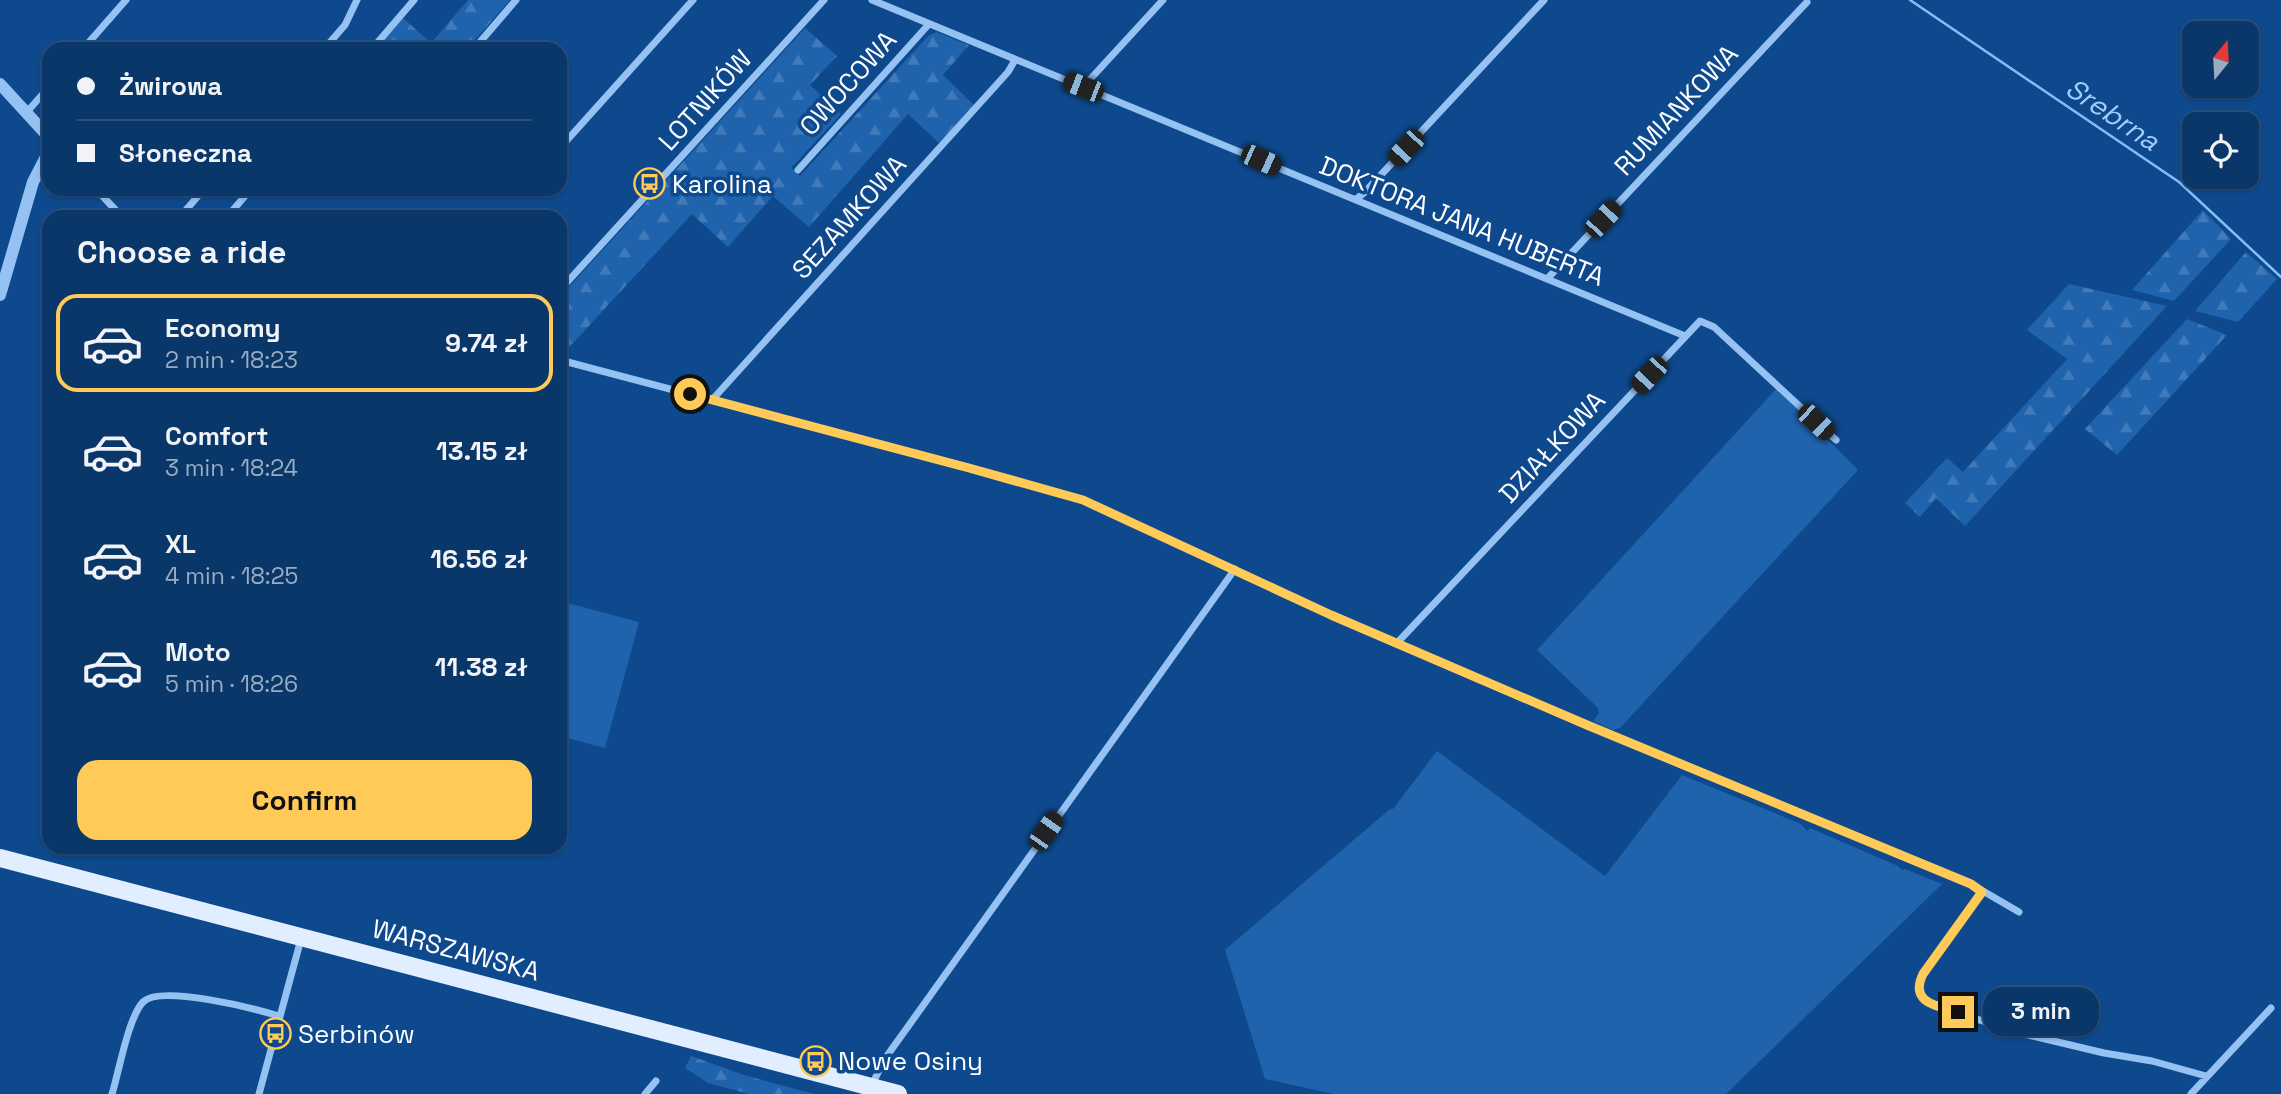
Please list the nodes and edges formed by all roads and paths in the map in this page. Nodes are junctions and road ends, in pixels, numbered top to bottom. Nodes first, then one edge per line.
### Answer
1 (126, 0) edge
2 (357, 0) edge
3 (414, 0) edge
4 (516, 0) edge
5 (693, 0) edge
6 (824, 0) edge
7 (872, 0) edge
8 (1163, 0) edge
9 (1544, 0) edge
10 (1807, 2) edge
11 (929, 24) junction
12 (89, 42) edge
13 (330, 42) edge
14 (378, 42) edge
15 (480, 42) edge
16 (1015, 60) junction
17 (0, 84) edge
18 (1083, 87) junction
19 (42, 95) edge
20 (26, 113) junction
21 (42, 129) edge
22 (567, 140) edge
23 (42, 165) edge
24 (798, 170) dead end
25 (102, 196) edge
26 (198, 196) edge
27 (245, 196) edge
28 (1356, 199) junction
29 (116, 210) edge
30 (186, 210) edge
31 (233, 210) edge
32 (1548, 278) junction
33 (567, 282) edge
34 (0, 295) edge
35 (1685, 336) junction
36 (567, 362) edge
37 (712, 400) junction
38 (1836, 440) dead end
39 (1235, 569) junction
40 (1397, 643) junction
41 (0, 858) edge
42 (1982, 892) junction
43 (2019, 912) dead end
44 (301, 937) junction
45 (2271, 1008) dead end
46 (279, 1016) junction
47 (2206, 1076) junction
48 (656, 1081) dead end
49 (871, 1087) junction
50 (112, 1094) edge
51 (259, 1094) edge
52 (645, 1094) edge
53 (898, 1094) edge
54 (2191, 1094) edge

1 - 12 street
2 - 13 street
3 - 14 street
4 - 15 street
5 - 22 street
6 - 33 street, LOTNIKÓW
7 - 11 street, DOKTORA JANA HUBERTA
8 - 18 street
9 - 28 street
10 - 32 street, RUMIANKOWA
11 - 16 street, DOKTORA JANA HUBERTA
11 - 24 street, OWOCOWA
16 - 18 street, DOKTORA JANA HUBERTA
16 - 37 street, SEZAMKOWA
17 - 20 street
18 - 28 street, DOKTORA JANA HUBERTA
19 - 20 street
20 - 21 street
23 - 34 street
25 - 29 street
26 - 30 street
27 - 31 street
28 - 32 street, DOKTORA JANA HUBERTA
32 - 35 street, DOKTORA JANA HUBERTA
35 - 38 street, DZIAŁKOWA
35 - 40 street, DZIAŁKOWA
36 - 37 street
37 - 39 street
39 - 40 street
39 - 49 street
40 - 42 street
41 - 44 main road, WARSZAWSKA
42 - 43 street
42 - 47 street
44 - 46 street
44 - 49 main road, WARSZAWSKA
45 - 47 street
46 - 50 street
46 - 51 street
47 - 54 street
48 - 52 street
49 - 53 main road, WARSZAWSKA

